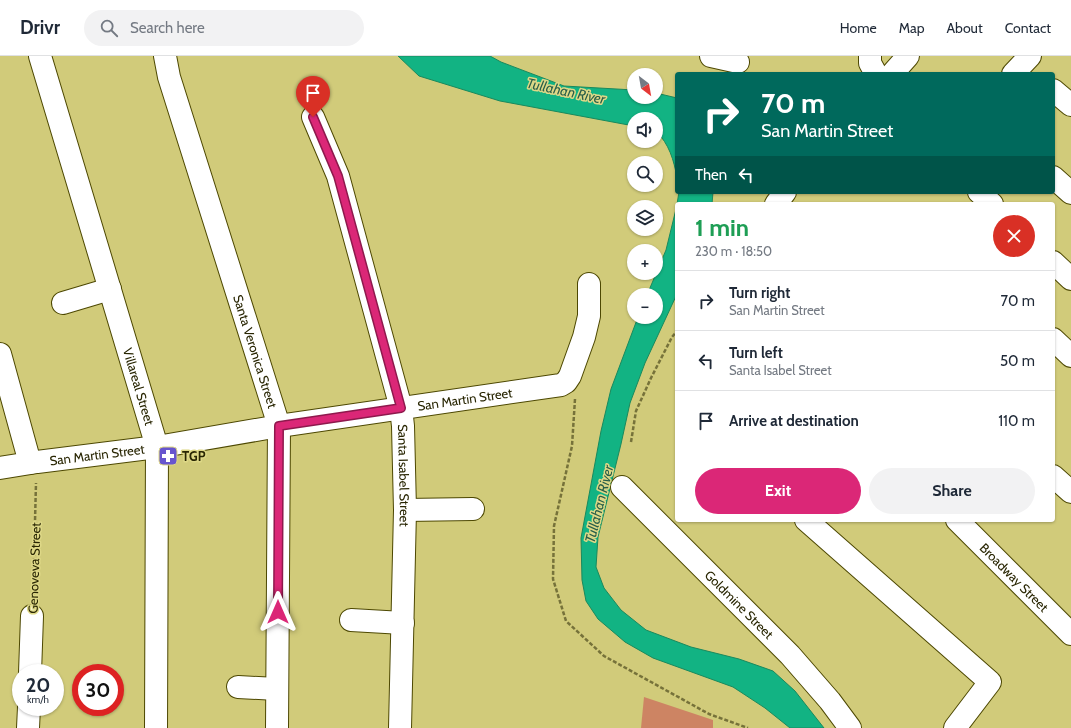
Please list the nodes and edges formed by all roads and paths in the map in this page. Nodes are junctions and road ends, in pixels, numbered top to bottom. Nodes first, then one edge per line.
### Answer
1 (40, 56) edge
2 (165, 56) edge
3 (711, 56) edge
4 (870, 56) edge
5 (908, 56) edge
6 (738, 64) edge
7 (875, 72) edge
8 (894, 72) edge
9 (1055, 92) edge
10 (1071, 105) edge
11 (313, 117) dead end
12 (1055, 179) edge
13 (1071, 193) edge
14 (981, 194) edge
15 (990, 202) edge
16 (1055, 264) edge
17 (1071, 279) edge
18 (589, 284) dead end
19 (110, 289) junction
20 (63, 303) dead end
21 (675, 333) edge
22 (1055, 341) edge
23 (0, 354) edge
24 (1071, 356) edge
25 (574, 367) junction
26 (401, 408) junction
27 (279, 426) junction
28 (631, 442) dead end
29 (157, 447) junction
30 (34, 463) junction
31 (0, 468) edge
32 (1055, 478) edge
33 (622, 487) dead end
34 (1071, 492) edge
35 (473, 509) dead end
36 (405, 510) junction
37 (808, 522) edge
38 (965, 523) edge
39 (32, 616) joint
40 (351, 620) dead end
41 (403, 623) junction
42 (1071, 634) edge
43 (30, 664) edge
44 (238, 687) dead end
45 (277, 689) junction
46 (29, 716) edge
47 (28, 728) edge
48 (156, 728) edge
49 (277, 728) edge
50 (400, 728) edge
51 (748, 728) edge
52 (850, 728) edge
53 (955, 728) edge

1 - 19 street, Villareal Street
2 - 27 street, Santa Veronica Street
3 - 6 street
4 - 7 street
5 - 8 street
9 - 10 street
11 - 26 street, Santa Isabel Street
12 - 13 street
14 - 15 street
16 - 17 street
18 - 25 street, San Martin Street
19 - 20 street
19 - 29 street, Villareal Street
21 - 28 path
22 - 24 street
23 - 30 street
25 - 26 street, San Martin Street
25 - 51 path
26 - 27 street, San Martin Street
26 - 36 street, Santa Isabel Street
27 - 29 street, San Martin Street
27 - 45 street, Santa Veronica Street
29 - 30 street, San Martin Street
29 - 48 street, Villareal Street
30 - 31 street, San Martin Street
30 - 39 path, Genoveva Street
32 - 34 street
33 - 52 street, Goldmine Street
35 - 36 street
36 - 41 street, Santa Isabel Street
37 - 53 street
38 - 42 street, Broadway Street
39 - 43 street, Genoveva Street
40 - 41 street
41 - 50 street, Santa Isabel Street
44 - 45 street
45 - 49 street, Santa Veronica Street
46 - 47 street

